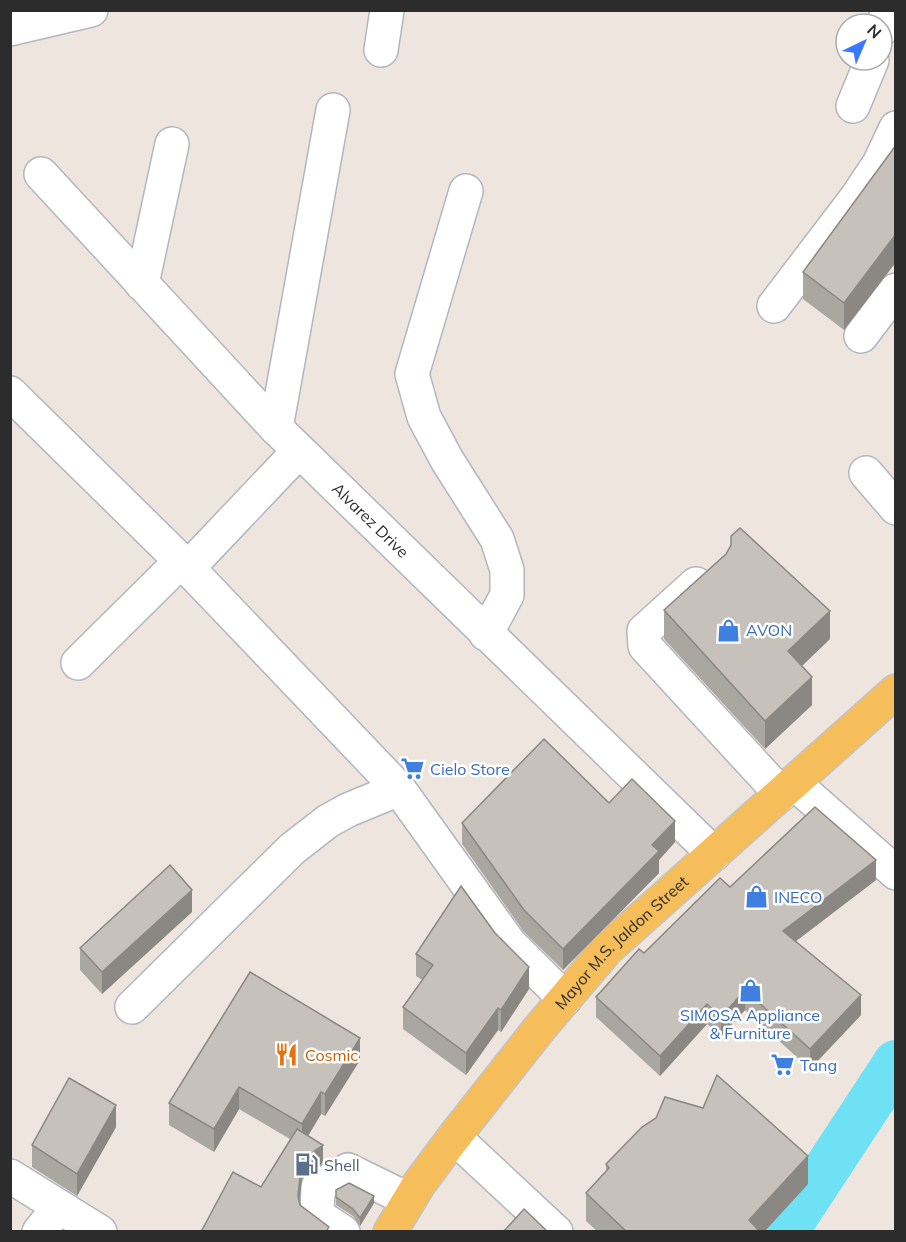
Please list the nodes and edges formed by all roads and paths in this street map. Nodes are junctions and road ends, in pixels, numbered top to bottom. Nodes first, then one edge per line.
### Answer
1 (92, 10) edge
2 (387, 10) edge
3 (10, 30) edge
4 (381, 50) dead end
5 (867, 72) edge
6 (853, 106) dead end
7 (333, 110) dead end
8 (896, 128) edge
9 (172, 144) dead end
10 (41, 174) dead end
11 (466, 191) dead end
12 (142, 284) junction
13 (896, 290) edge
14 (774, 306) dead end
15 (861, 336) dead end
16 (10, 393) edge
17 (276, 428) junction
18 (299, 451) junction
19 (866, 473) dead end
20 (896, 507) edge
21 (184, 565) junction
22 (713, 568) edge
23 (486, 634) junction
24 (78, 663) dead end
25 (896, 691) edge
26 (399, 789) junction
27 (788, 789) junction
28 (714, 854) junction
29 (896, 873) edge
30 (565, 999) junction
31 (132, 1007) dead end
32 (454, 1137) junction
33 (10, 1176) edge
34 (409, 1200) junction
35 (49, 1219) edge
36 (100, 1232) edge
37 (343, 1232) edge
38 (390, 1232) edge
39 (556, 1232) edge

1 - 3 street
2 - 4 street
5 - 6 street
7 - 17 street
8 - 14 street
9 - 12 street
10 - 12 street, Alvarez Drive
11 - 23 street
12 - 17 street, Alvarez Drive
13 - 15 street
16 - 21 street
17 - 18 street, Alvarez Drive
18 - 21 street
18 - 23 street, Alvarez Drive
19 - 20 street
21 - 24 street
21 - 26 street
22 - 27 street
23 - 28 street, Alvarez Drive
25 - 27 main road, Mayor M.S. Jaldon Street
26 - 30 street
26 - 31 street
27 - 28 main road, Mayor M.S. Jaldon Street
27 - 29 street
28 - 30 main road, Mayor M.S. Jaldon Street
30 - 32 main road, Mayor M.S. Jaldon Street
32 - 34 main road, Mayor M.S. Jaldon Street
32 - 39 street
33 - 35 street
34 - 37 street
34 - 38 main road, Mayor M.S. Jaldon Street
35 - 36 street

